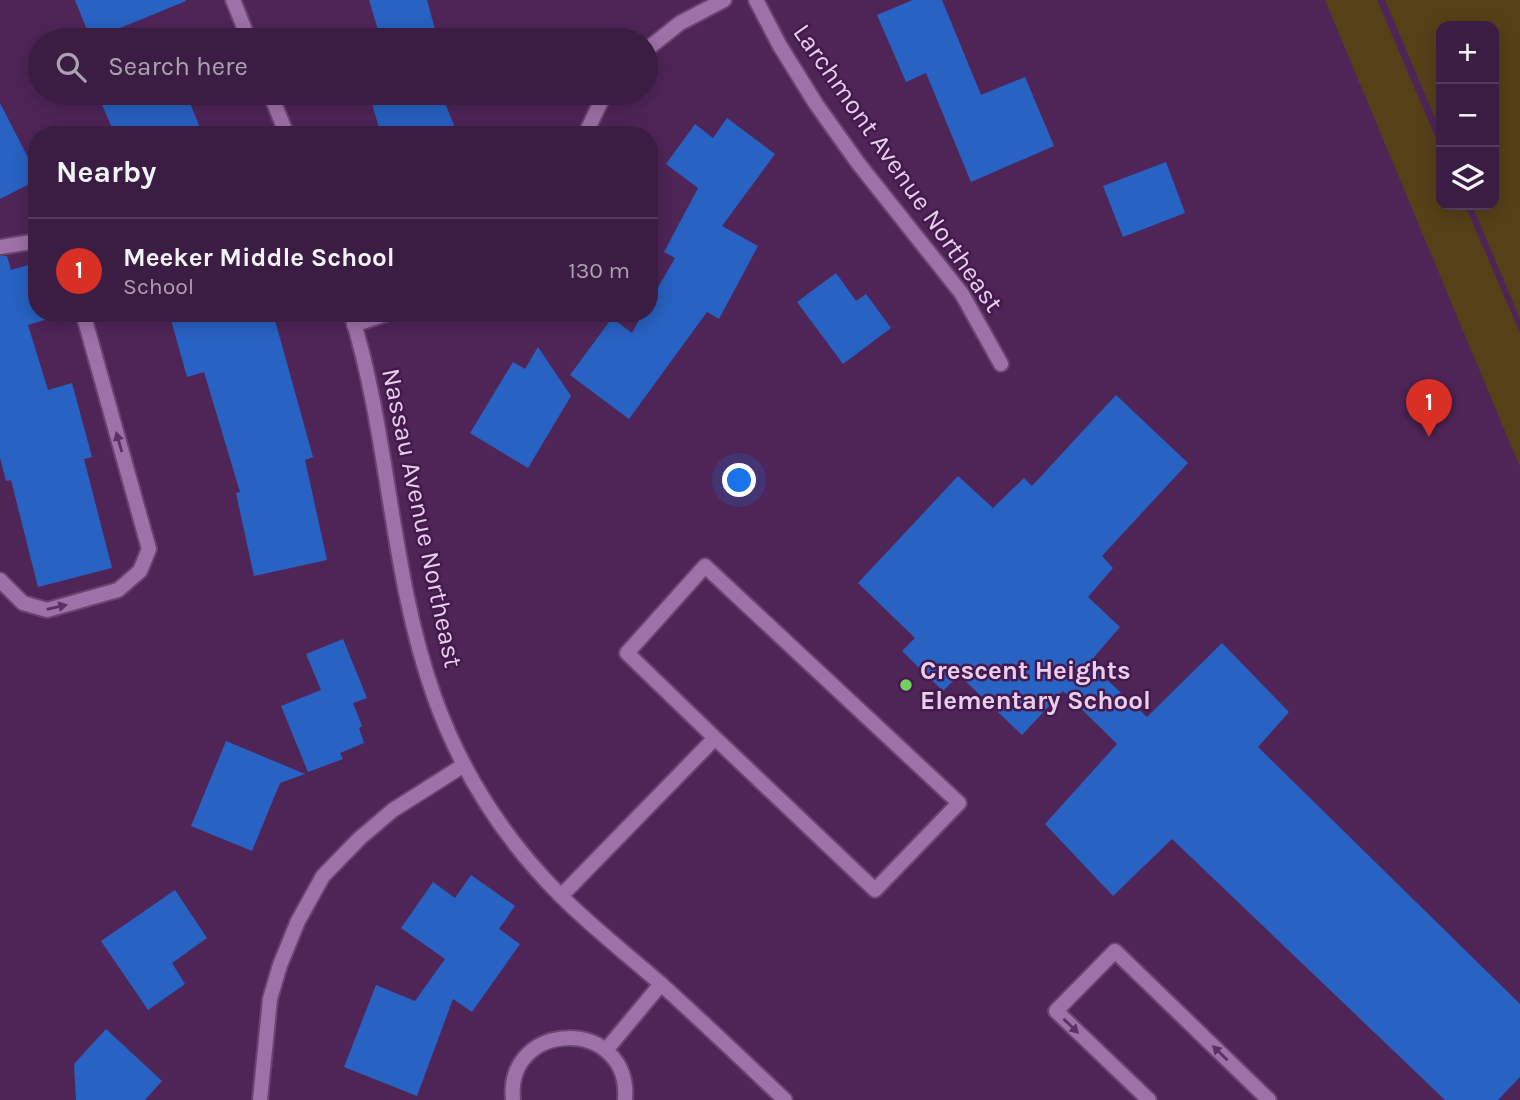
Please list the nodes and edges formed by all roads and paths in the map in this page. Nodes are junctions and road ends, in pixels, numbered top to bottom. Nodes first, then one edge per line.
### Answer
1 (233, 0) edge
2 (724, 0) edge
3 (756, 0) edge
4 (244, 28) edge
5 (658, 40) edge
6 (275, 105) edge
7 (599, 105) edge
8 (283, 126) edge
9 (589, 126) edge
10 (28, 242) edge
11 (0, 247) edge
12 (86, 322) edge
13 (354, 322) edge
14 (1001, 364) dead end
15 (0, 580) edge
16 (715, 738) junction
17 (464, 765) junction
18 (561, 896) junction
19 (661, 984) junction
20 (606, 1050) junction
21 (260, 1100) edge
22 (513, 1100) edge
23 (625, 1100) edge
24 (785, 1100) edge
25 (1149, 1100) edge
26 (1269, 1100) edge

1 - 4 street
2 - 5 street
3 - 14 street, Larchmont Avenue Northeast
6 - 8 street
7 - 9 street
10 - 11 street
15 -> 12 street
13 - 17 street, Nassau Avenue Northeast
16 - 16 street
16 - 18 street
17 - 18 street, Nassau Avenue Northeast
17 - 21 street
18 - 19 street, Nassau Avenue Northeast
19 - 20 street
19 - 24 street, Nassau Avenue Northeast
20 - 22 street
20 - 23 street
26 -> 25 street

